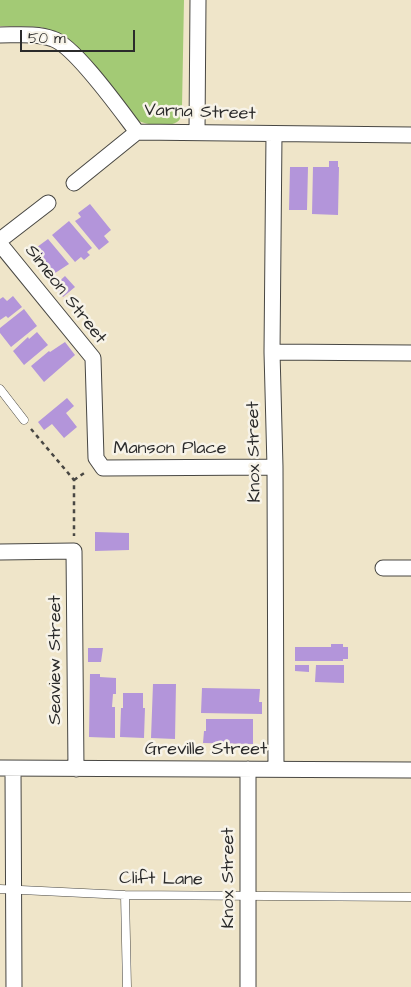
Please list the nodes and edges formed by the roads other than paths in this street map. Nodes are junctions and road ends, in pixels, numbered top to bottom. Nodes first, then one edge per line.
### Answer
1 (198, 0) edge
2 (0, 35) edge
3 (137, 132) junction
4 (197, 132) junction
5 (274, 134) junction
6 (411, 135) edge
7 (74, 183) dead end
8 (48, 203) dead end
9 (0, 240) edge
10 (0, 244) edge
11 (272, 352) junction
12 (411, 352) edge
13 (0, 389) edge
14 (24, 420) road end
15 (98, 461) joint
16 (275, 467) junction
17 (0, 552) edge
18 (383, 568) dead end
19 (411, 568) edge
20 (6, 769) edge
21 (76, 769) junction
22 (248, 769) junction
23 (276, 769) junction
24 (411, 770) edge
25 (7, 889) edge
26 (125, 895) junction
27 (247, 896) junction
28 (411, 897) edge
29 (14, 987) edge
30 (126, 987) edge
31 (248, 987) edge

1 - 4 street
2 - 3 street, Varna Street
3 - 4 street, Varna Street
3 - 7 street
4 - 5 street, Varna Street
5 - 6 street, Varna Street
5 - 11 street, Knox Street
8 - 9 street
10 - 15 street, Simeon Street
11 - 12 street
11 - 16 street, Knox Street
13 - 14 lane
15 - 16 street, Manson Place
16 - 23 street, Knox Street
17 - 21 street, Seaview Street
18 - 19 street
20 - 21 street, Greville Street
20 - 25 street
21 - 22 street, Greville Street
22 - 23 street, Greville Street
22 - 27 street, Knox Street
23 - 24 street, Greville Street
25 - 26 lane, Clift Lane
25 - 29 street
26 - 27 lane, Clift Lane
26 - 30 lane
27 - 28 lane, Clift Lane
27 - 31 street, Knox Street

